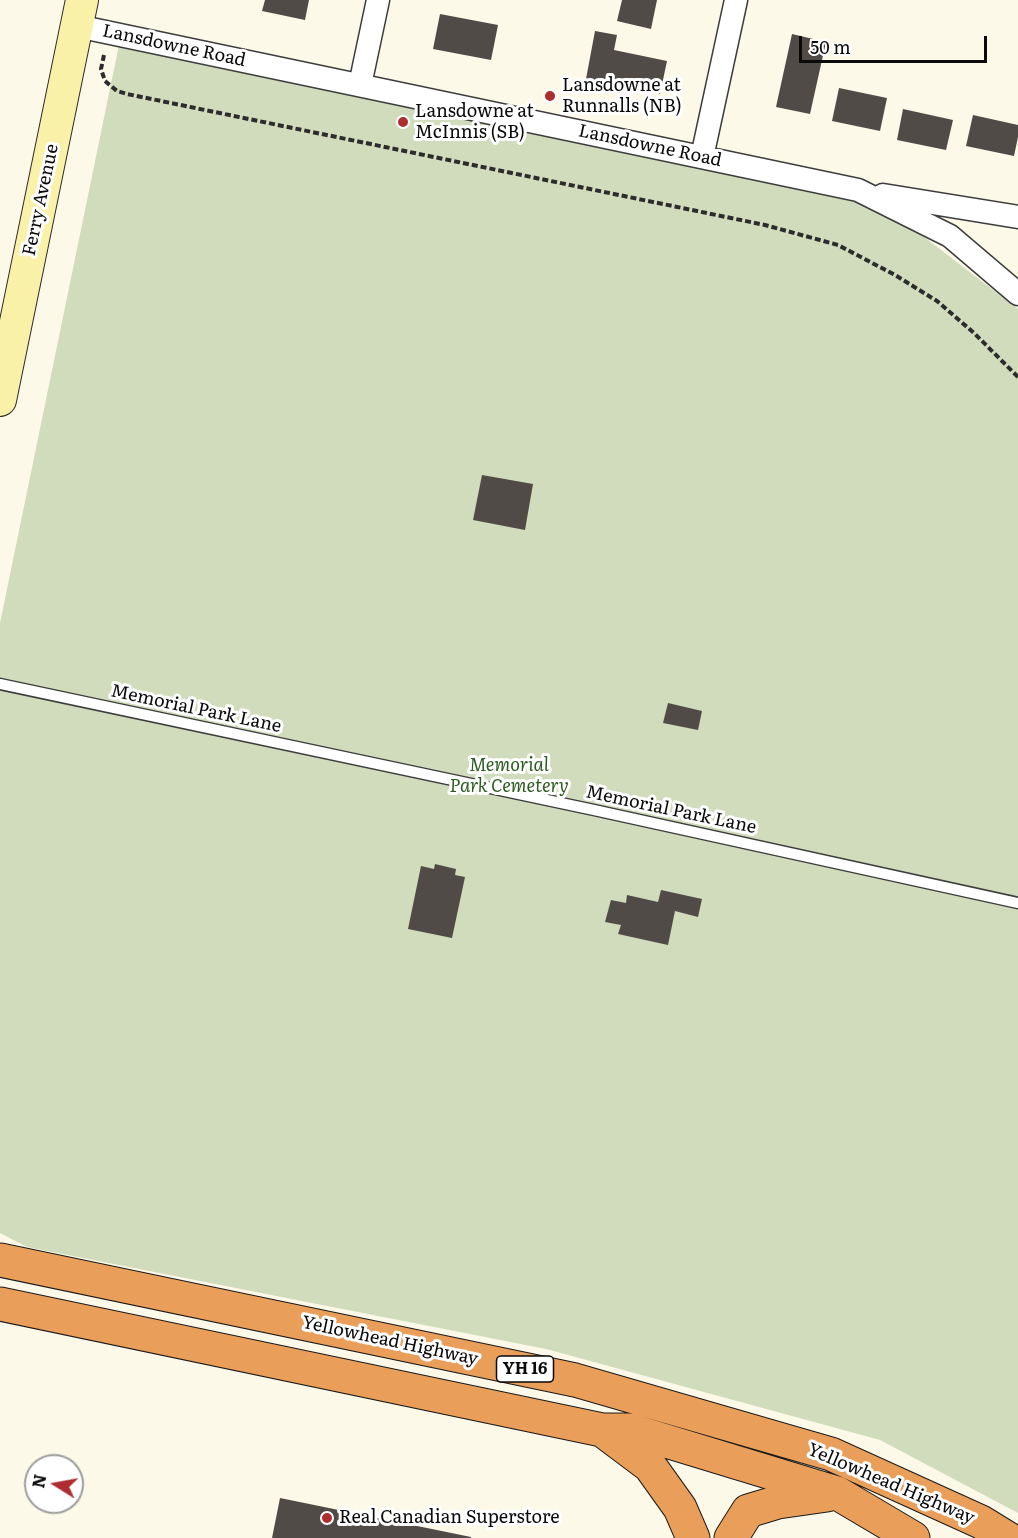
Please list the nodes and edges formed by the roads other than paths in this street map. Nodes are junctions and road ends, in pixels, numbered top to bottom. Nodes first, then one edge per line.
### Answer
1 (378, 0) edge
2 (736, 0) edge
3 (80, 13) edge
4 (360, 85) junction
5 (702, 157) junction
6 (858, 190) junction
7 (1018, 217) edge
8 (1018, 294) edge
9 (0, 400) edge
10 (0, 684) edge
11 (1018, 903) edge
12 (8, 1259) edge
13 (7, 1307) edge
14 (602, 1430) junction
15 (837, 1493) junction
16 (693, 1538) edge
17 (731, 1538) edge
18 (913, 1538) edge
19 (1007, 1538) edge

1 - 4 street
2 - 5 street
3 - 4 street, Lansdowne Road
3 - 9 main road, Ferry Avenue
4 - 5 street, Lansdowne Road
5 - 6 street, Lansdowne Road
6 - 7 street
6 - 8 street, Lansdowne Road
10 - 11 lane, Memorial Park Lane
12 - 19 highway, Yellowhead Highway / YH 16
13 - 14 highway, Yellowhead Highway / YH 16
14 - 15 highway, Yellowhead Highway / YH 16
14 - 16 highway
15 - 17 highway
15 - 18 highway, Yellowhead Highway / YH 16

